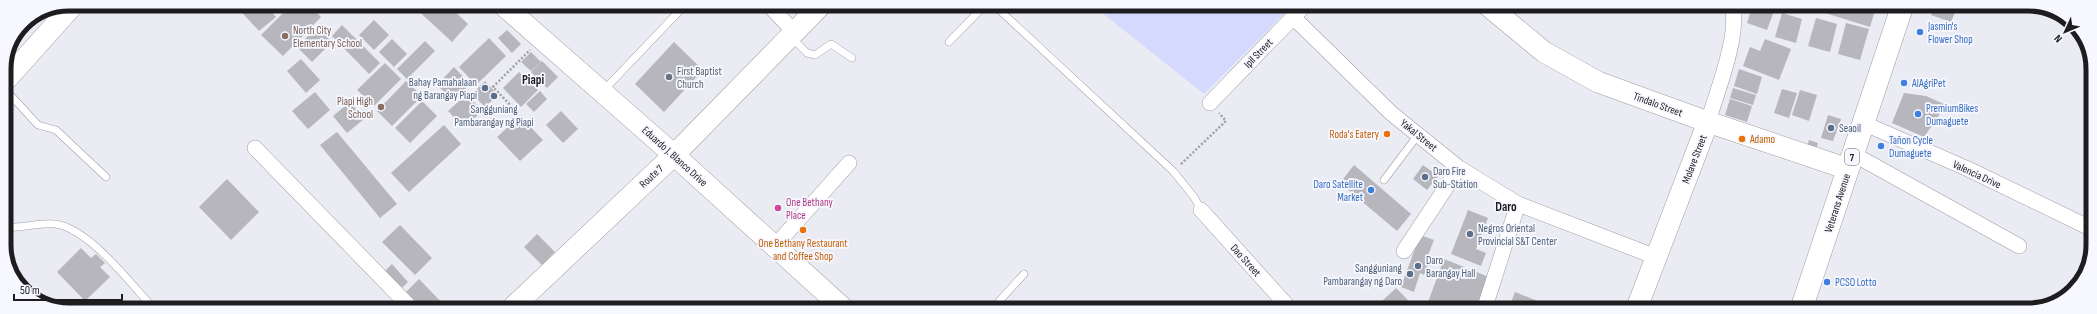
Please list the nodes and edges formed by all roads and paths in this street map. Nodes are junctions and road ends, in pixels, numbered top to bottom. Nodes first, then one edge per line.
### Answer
1 (62, 11) edge
2 (510, 11) edge
3 (679, 11) edge
4 (774, 11) edge
5 (815, 11) edge
6 (979, 11) edge
7 (1001, 11) edge
8 (1299, 11) edge
9 (1494, 11) edge
10 (1734, 11) edge
11 (1901, 11) edge
12 (1293, 17) junction
13 (793, 35) junction
14 (541, 39) junction
15 (949, 42) dead end
16 (852, 58) dead end
17 (11, 73) edge
18 (602, 92) junction
19 (11, 96) edge
20 (1210, 103) joint
21 (518, 113) dead end
22 (1708, 122) junction
23 (1863, 123) junction
24 (1418, 135) junction
25 (255, 148) dead end
26 (674, 155) junction
27 (1851, 161) junction
28 (849, 163) dead end
29 (1459, 168) junction
30 (1174, 171) junction
31 (106, 177) dead end
32 (1384, 180) dead end
33 (1518, 204) junction
34 (1201, 210) joint
35 (2086, 226) edge
36 (11, 228) edge
37 (775, 246) junction
38 (2019, 246) dead end
39 (1404, 251) dead end
40 (1656, 257) junction
41 (1024, 274) dead end
42 (148, 303) edge
43 (406, 303) edge
44 (517, 303) edge
45 (837, 303) edge
46 (997, 303) edge
47 (1285, 303) edge
48 (1486, 303) edge
49 (1639, 303) edge
50 (1803, 303) edge

1 - 17 street
2 - 14 street, Eduardo J. Blanco Drive
3 - 18 lane
4 - 13 street
5 - 13 street, Route 7
6 - 15 lane
7 - 30 lane
8 - 12 street, Ipil Street
9 - 22 street, Tindalo Street
10 - 22 street, Molave Street
11 - 23 highway, Veterans Avenue / 7
12 - 20 street, Ipil Street
12 - 24 street, Yakal Street
13 - 16 lane
13 - 26 street, Route 7
14 - 18 street, Eduardo J. Blanco Drive
14 - 21 path
18 - 26 street, Eduardo J. Blanco Drive
19 - 31 lane
20 - 30 path
22 - 27 street, Tindalo Street
22 - 40 street, Molave Street
23 - 27 highway, Veterans Avenue / 7
23 - 35 street, Valencia Drive
24 - 29 street, Yakal Street
24 - 32 lane
25 - 43 street
26 - 37 street, Eduardo J. Blanco Drive
26 - 44 street, Route 7
27 - 38 street
27 - 50 highway, Veterans Avenue / 7
28 - 37 street
29 - 33 street, Yakal Street
29 - 39 street
30 - 34 lane
33 - 40 street, Yakal Street
33 - 48 street
34 - 47 street, Dao Street
36 - 42 lane
37 - 45 street, Eduardo J. Blanco Drive
40 - 49 street, Molave Street
41 - 46 lane

